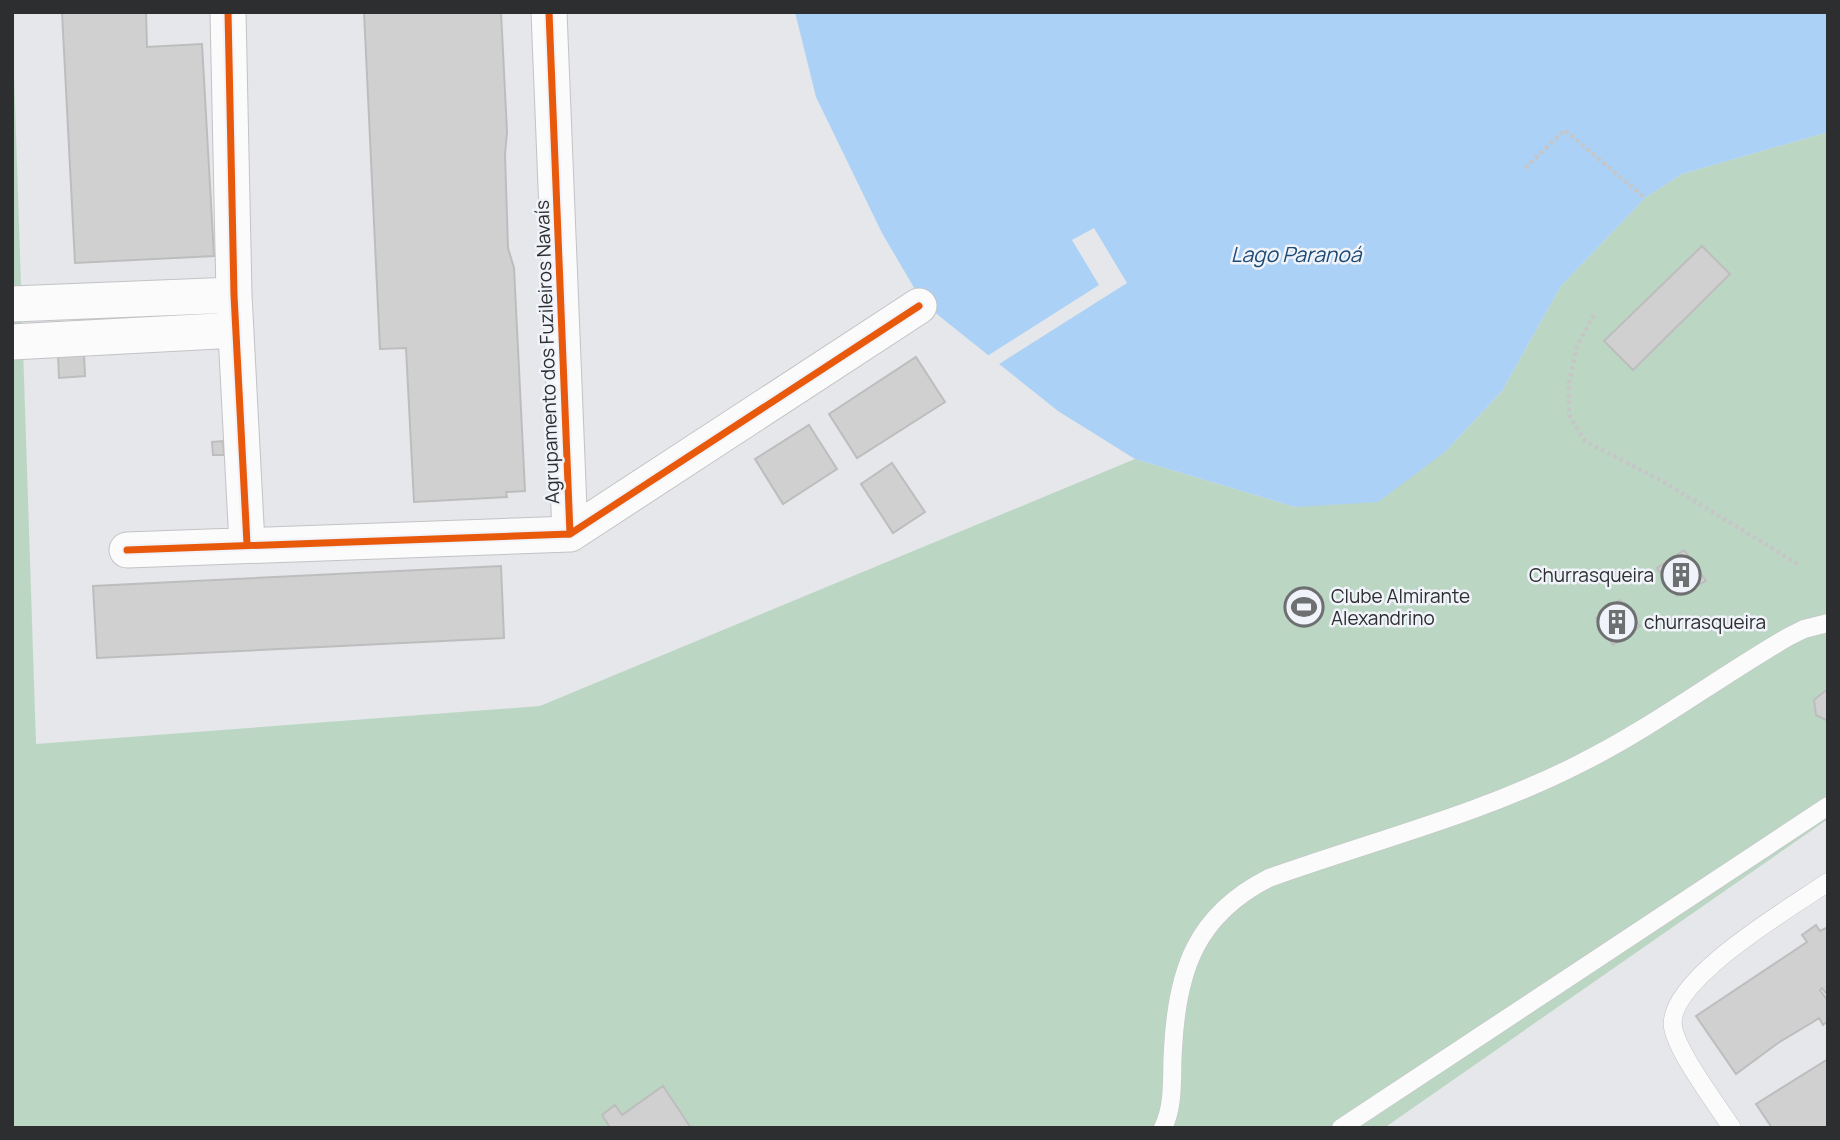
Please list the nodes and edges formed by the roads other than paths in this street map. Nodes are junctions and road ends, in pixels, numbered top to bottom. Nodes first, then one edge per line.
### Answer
1 (228, 12) edge
2 (549, 12) edge
3 (234, 295) junction
4 (12, 304) edge
5 (919, 306) dead end
6 (236, 330) junction
7 (12, 342) edge
8 (570, 534) junction
9 (247, 544) junction
10 (127, 550) dead end
11 (1828, 622) edge
12 (1828, 806) edge
13 (1828, 882) edge
14 (1163, 1128) edge
15 (1341, 1128) edge
16 (1732, 1128) edge

1 - 3 street
2 - 8 street, Agrupamento dos Fuzileiros Navaís
3 - 4 street
3 - 6 street
5 - 8 street
6 - 7 street
6 - 9 street
8 - 9 street
9 - 10 street
11 - 14 lane
12 - 15 lane
13 - 16 lane

